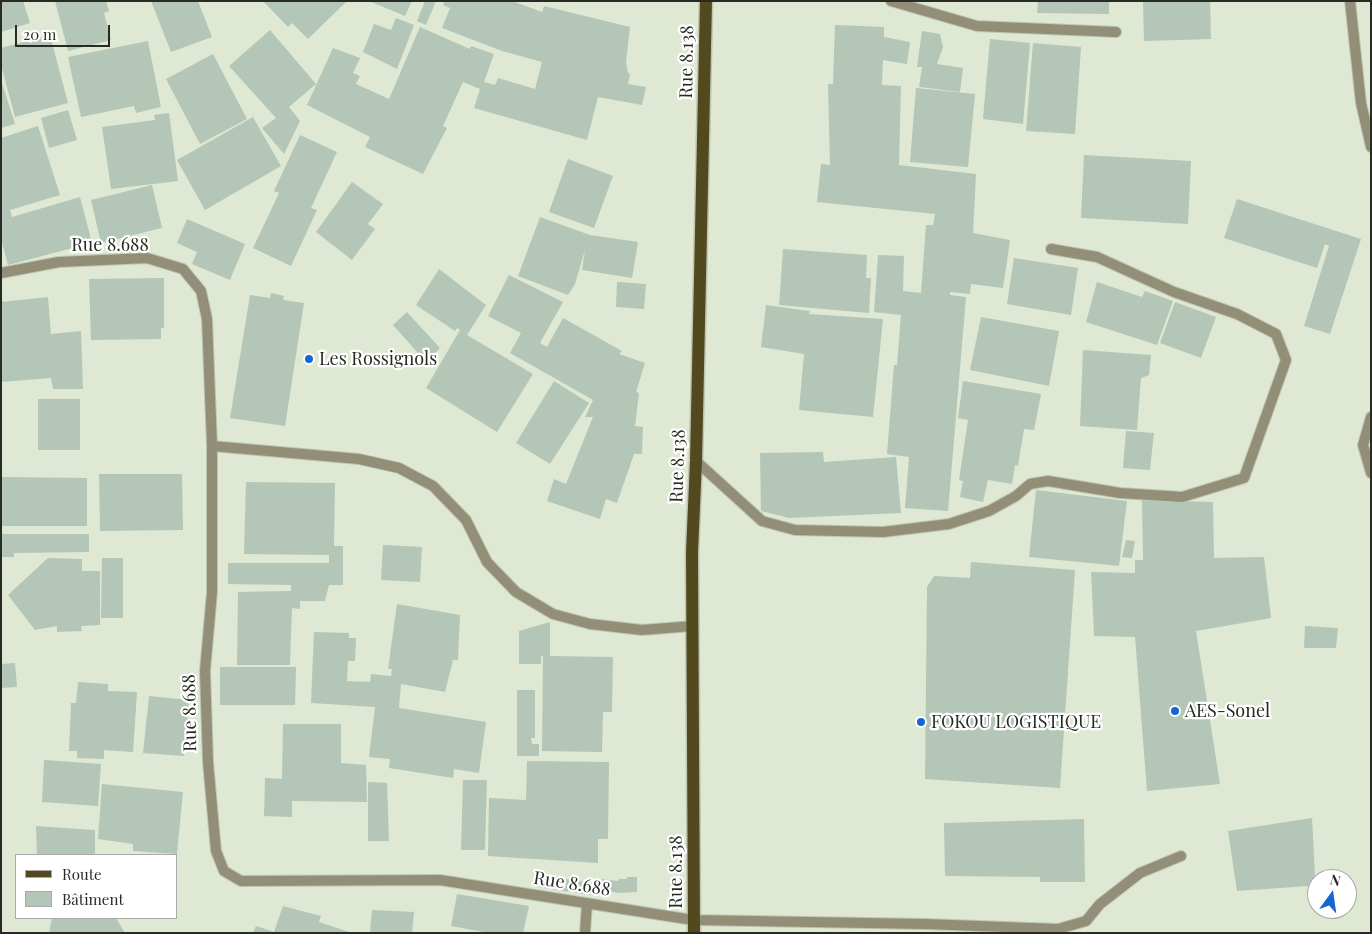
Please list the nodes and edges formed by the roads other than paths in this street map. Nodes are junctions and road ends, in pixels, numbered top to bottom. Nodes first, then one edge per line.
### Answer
1 (706, 1) edge
2 (891, 1) edge
3 (1350, 1) edge
4 (1116, 32) dead end
5 (1361, 103) junction
6 (1371, 114) edge
7 (1371, 147) edge
8 (1051, 249) dead end
9 (1, 273) edge
10 (1371, 417) edge
11 (212, 446) junction
12 (696, 461) junction
13 (1371, 473) edge
14 (693, 626) junction
15 (1181, 856) dead end
16 (587, 903) junction
17 (693, 920) junction
18 (585, 933) edge
19 (694, 933) edge

1 - 12 main road, Rue 8.138
2 - 4 street
3 - 5 street
5 - 6 street
5 - 7 street
8 - 12 street
9 - 11 street, Rue 8.688
10 - 13 street
11 - 14 street
11 - 16 street, Rue 8.688
12 - 14 main road, Rue 8.138
14 - 17 main road, Rue 8.138
15 - 17 street, Rue 8.688
16 - 17 street, Rue 8.688
16 - 18 street
17 - 19 main road, Rue 8.138

